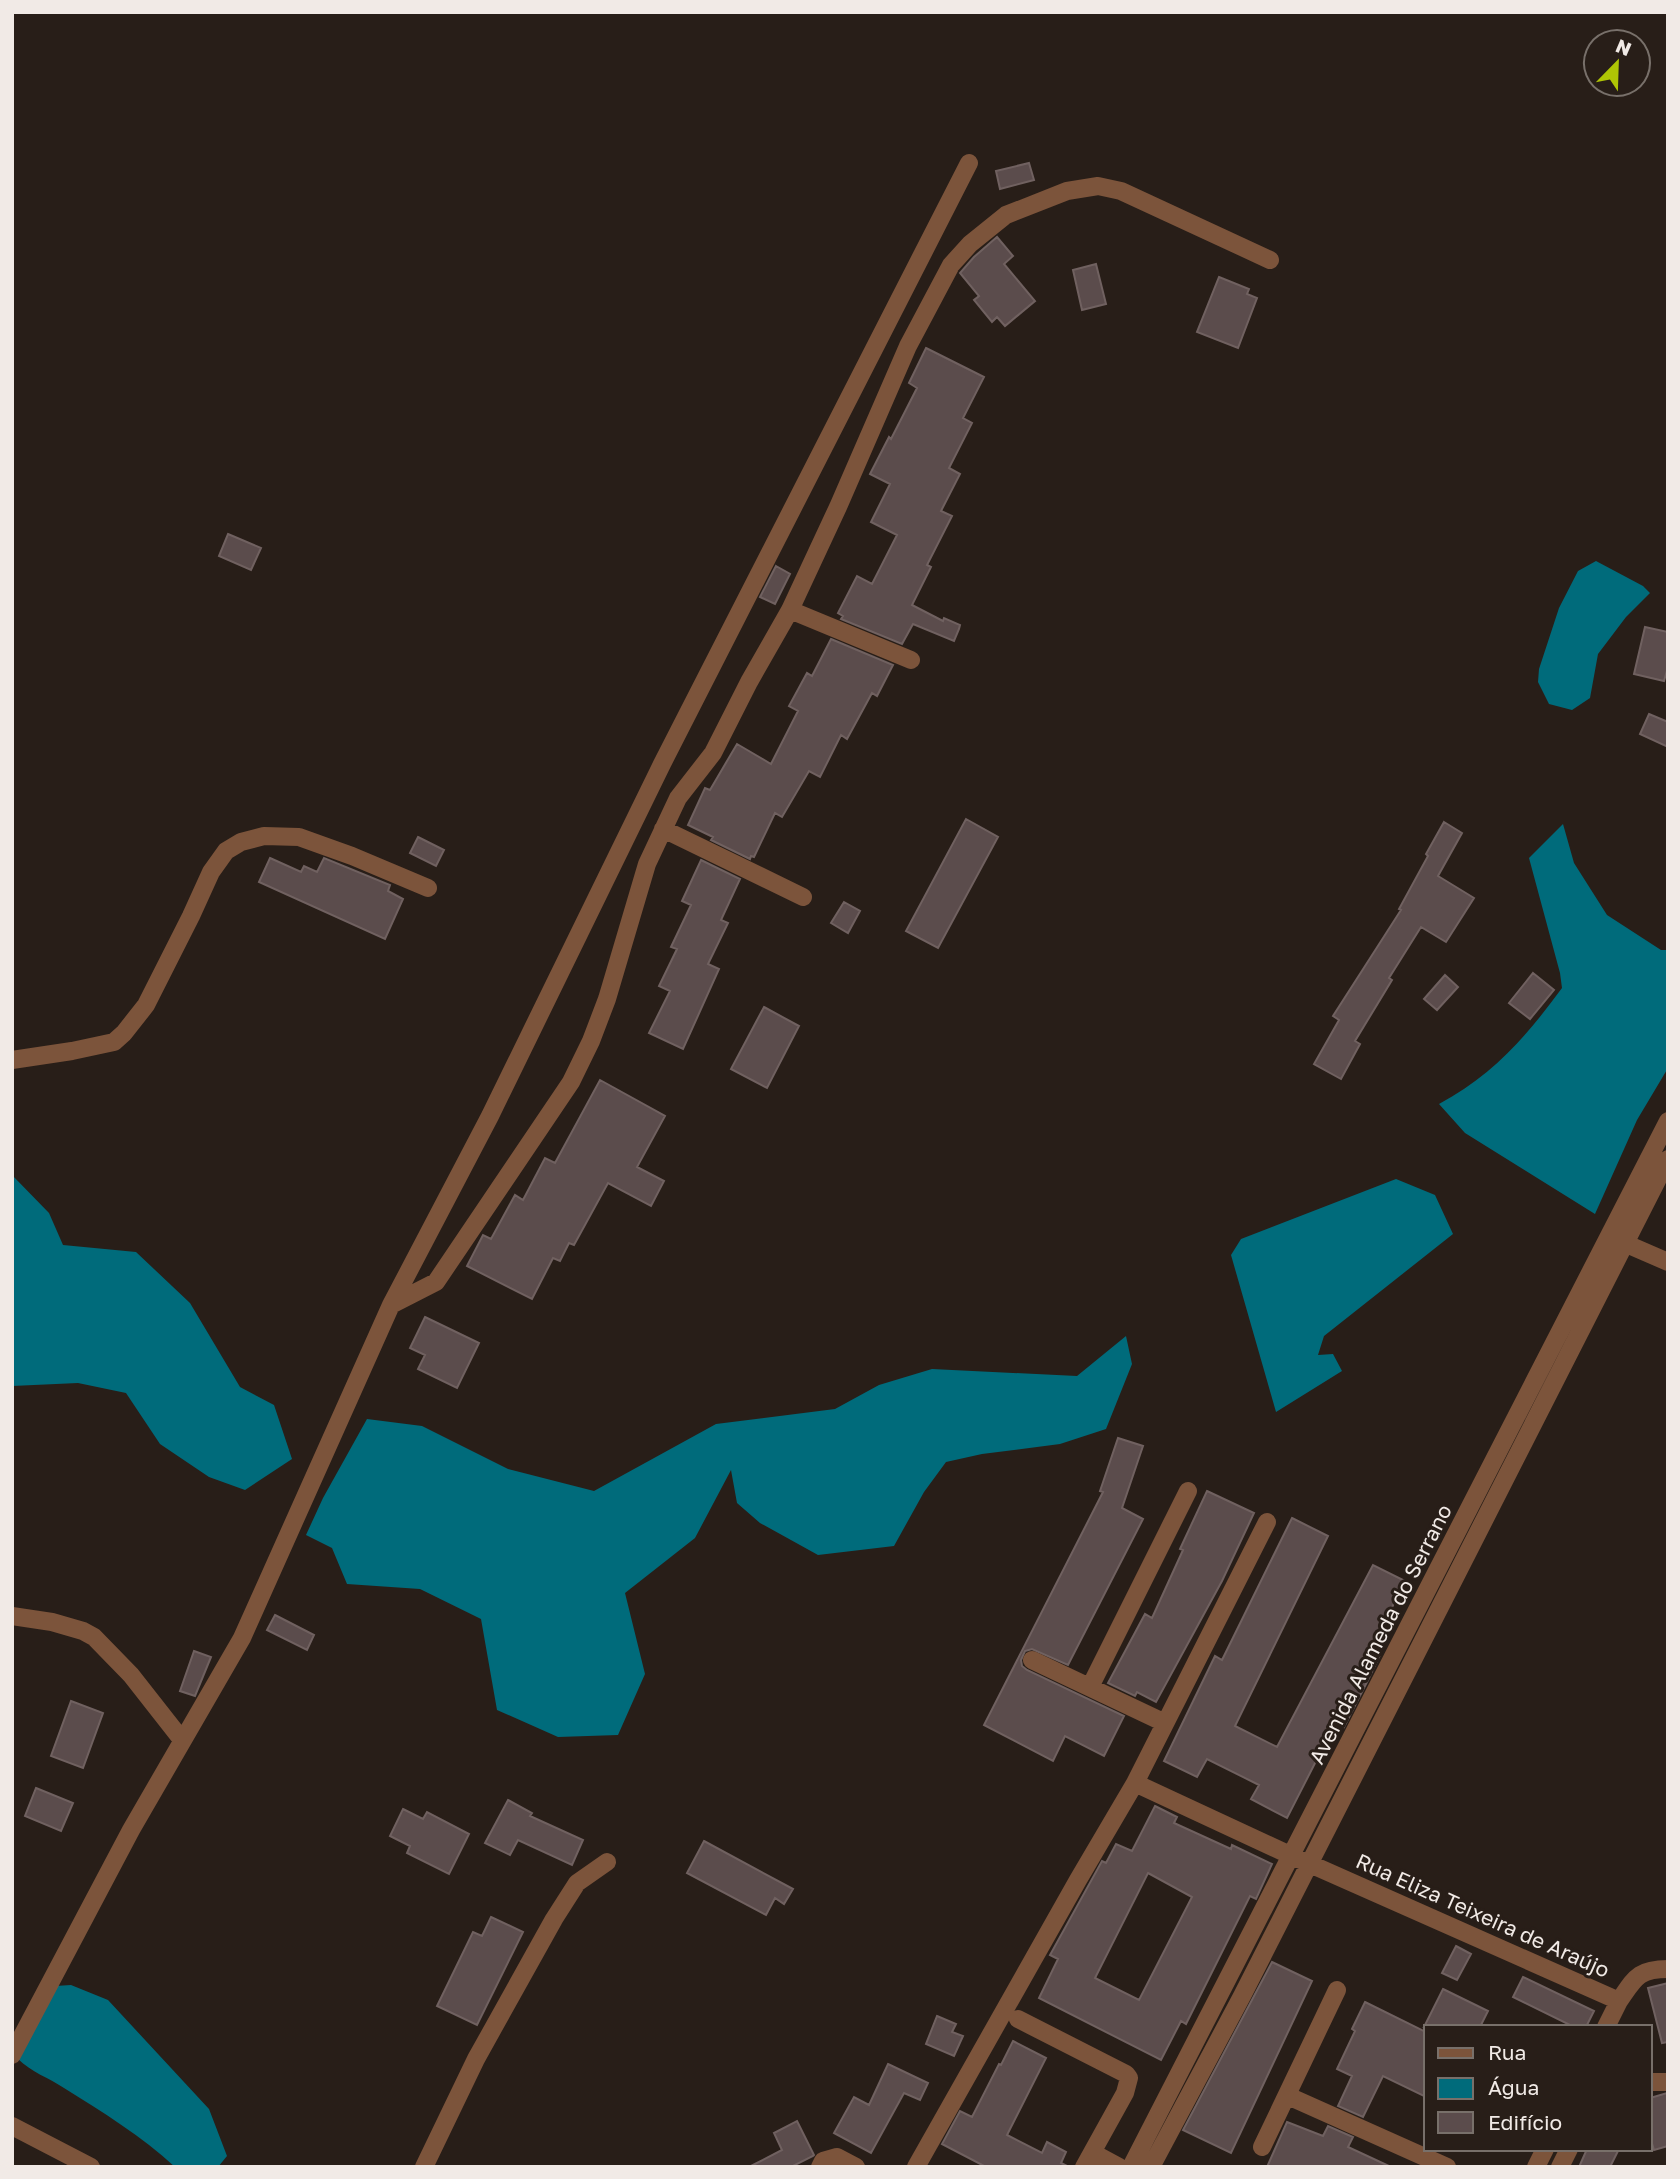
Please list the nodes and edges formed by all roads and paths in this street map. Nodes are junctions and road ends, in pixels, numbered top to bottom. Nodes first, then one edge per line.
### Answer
1 (969, 163) dead end
2 (1270, 260) dead end
3 (790, 610) junction
4 (911, 660) dead end
5 (663, 829) junction
6 (428, 888) dead end
7 (803, 897) dead end
8 (12, 1060) edge
9 (1668, 1121) edge
10 (1663, 1159) edge
11 (1608, 1236) junction
12 (1626, 1244) junction
13 (1668, 1262) edge
14 (391, 1305) junction
15 (1188, 1491) dead end
16 (1267, 1522) dead end
17 (12, 1616) edge
18 (1032, 1660) dead end
19 (1090, 1687) junction
20 (1165, 1723) junction
21 (182, 1740) junction
22 (1135, 1783) junction
23 (1292, 1856) junction
24 (607, 1862) dead end
25 (1309, 1863) junction
26 (1668, 1969) edge
27 (1337, 1990) dead end
28 (1619, 2001) junction
29 (1018, 2019) dead end
30 (1607, 2025) edge
31 (12, 2055) edge
32 (1288, 2096) junction
33 (12, 2126) edge
34 (1262, 2147) dead end
35 (1544, 2151) edge
36 (1568, 2151) edge
37 (1089, 2160) edge
38 (91, 2167) edge
39 (424, 2167) edge
40 (820, 2167) edge
41 (856, 2167) edge
42 (916, 2167) edge
43 (1119, 2167) edge
44 (1131, 2167) edge
45 (1151, 2167) edge
46 (1447, 2167) edge
47 (1536, 2167) edge
48 (1560, 2167) edge

1 - 14 street
2 - 3 street
3 - 4 street
3 - 5 street
5 - 7 street
5 - 14 street
6 - 8 street
9 - 10 street, Avenida Alameda do Serrano
10 - 11 street, Avenida Alameda do Serrano
10 - 12 street, Avenida Alameda do Serrano
11 - 12 street
11 - 23 street, Avenida Alameda do Serrano
12 - 13 street
12 - 25 street, Avenida Alameda do Serrano
14 - 21 street
15 - 19 street
16 - 20 street
17 - 21 street
18 - 19 street
19 - 20 street
20 - 22 street
21 - 31 street
22 - 23 street, Rua Eliza Teixeira de Araújo
22 - 42 street
23 - 25 street, Rua Eliza Teixeira de Araújo
23 - 44 street, Avenida Alameda do Serrano
24 - 39 street
25 - 28 street, Rua Eliza Teixeira de Araújo
25 - 45 street, Avenida Alameda do Serrano
26 - 28 street, Rua Eliza Teixeira de Araújo
27 - 32 street
28 - 30 street
29 - 37 street
32 - 34 street
32 - 46 street
33 - 38 street
35 - 47 street
36 - 48 street
37 - 43 street
40 - 41 street

